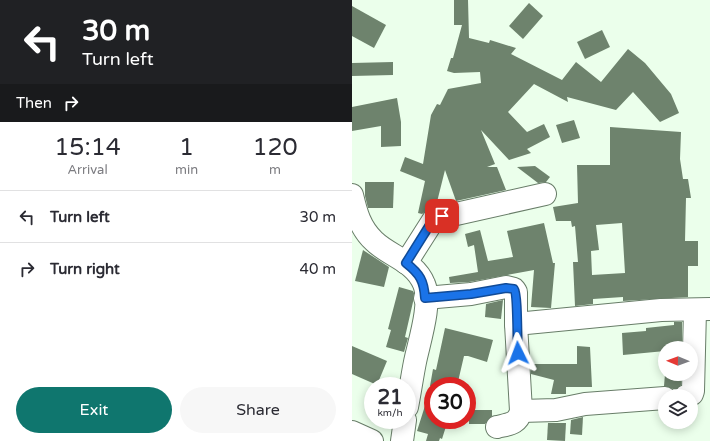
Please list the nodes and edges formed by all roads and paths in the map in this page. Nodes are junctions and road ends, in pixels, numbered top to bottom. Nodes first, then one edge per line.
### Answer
1 (545, 194) dead end
2 (352, 195) edge
3 (406, 263) junction
4 (425, 298) junction
5 (703, 310) edge
6 (516, 324) junction
7 (413, 377) edge
8 (693, 389) edge
9 (658, 399) edge
10 (521, 411) junction
11 (497, 426) dead end
12 (404, 429) edge
13 (352, 432) edge
14 (372, 441) edge
15 (402, 441) edge

1 - 3 street
2 - 3 street
3 - 4 street
4 - 6 street
4 - 7 street
5 - 6 street
5 - 8 street
6 - 10 street
9 - 10 street
10 - 11 street
12 - 15 street
13 - 14 street

